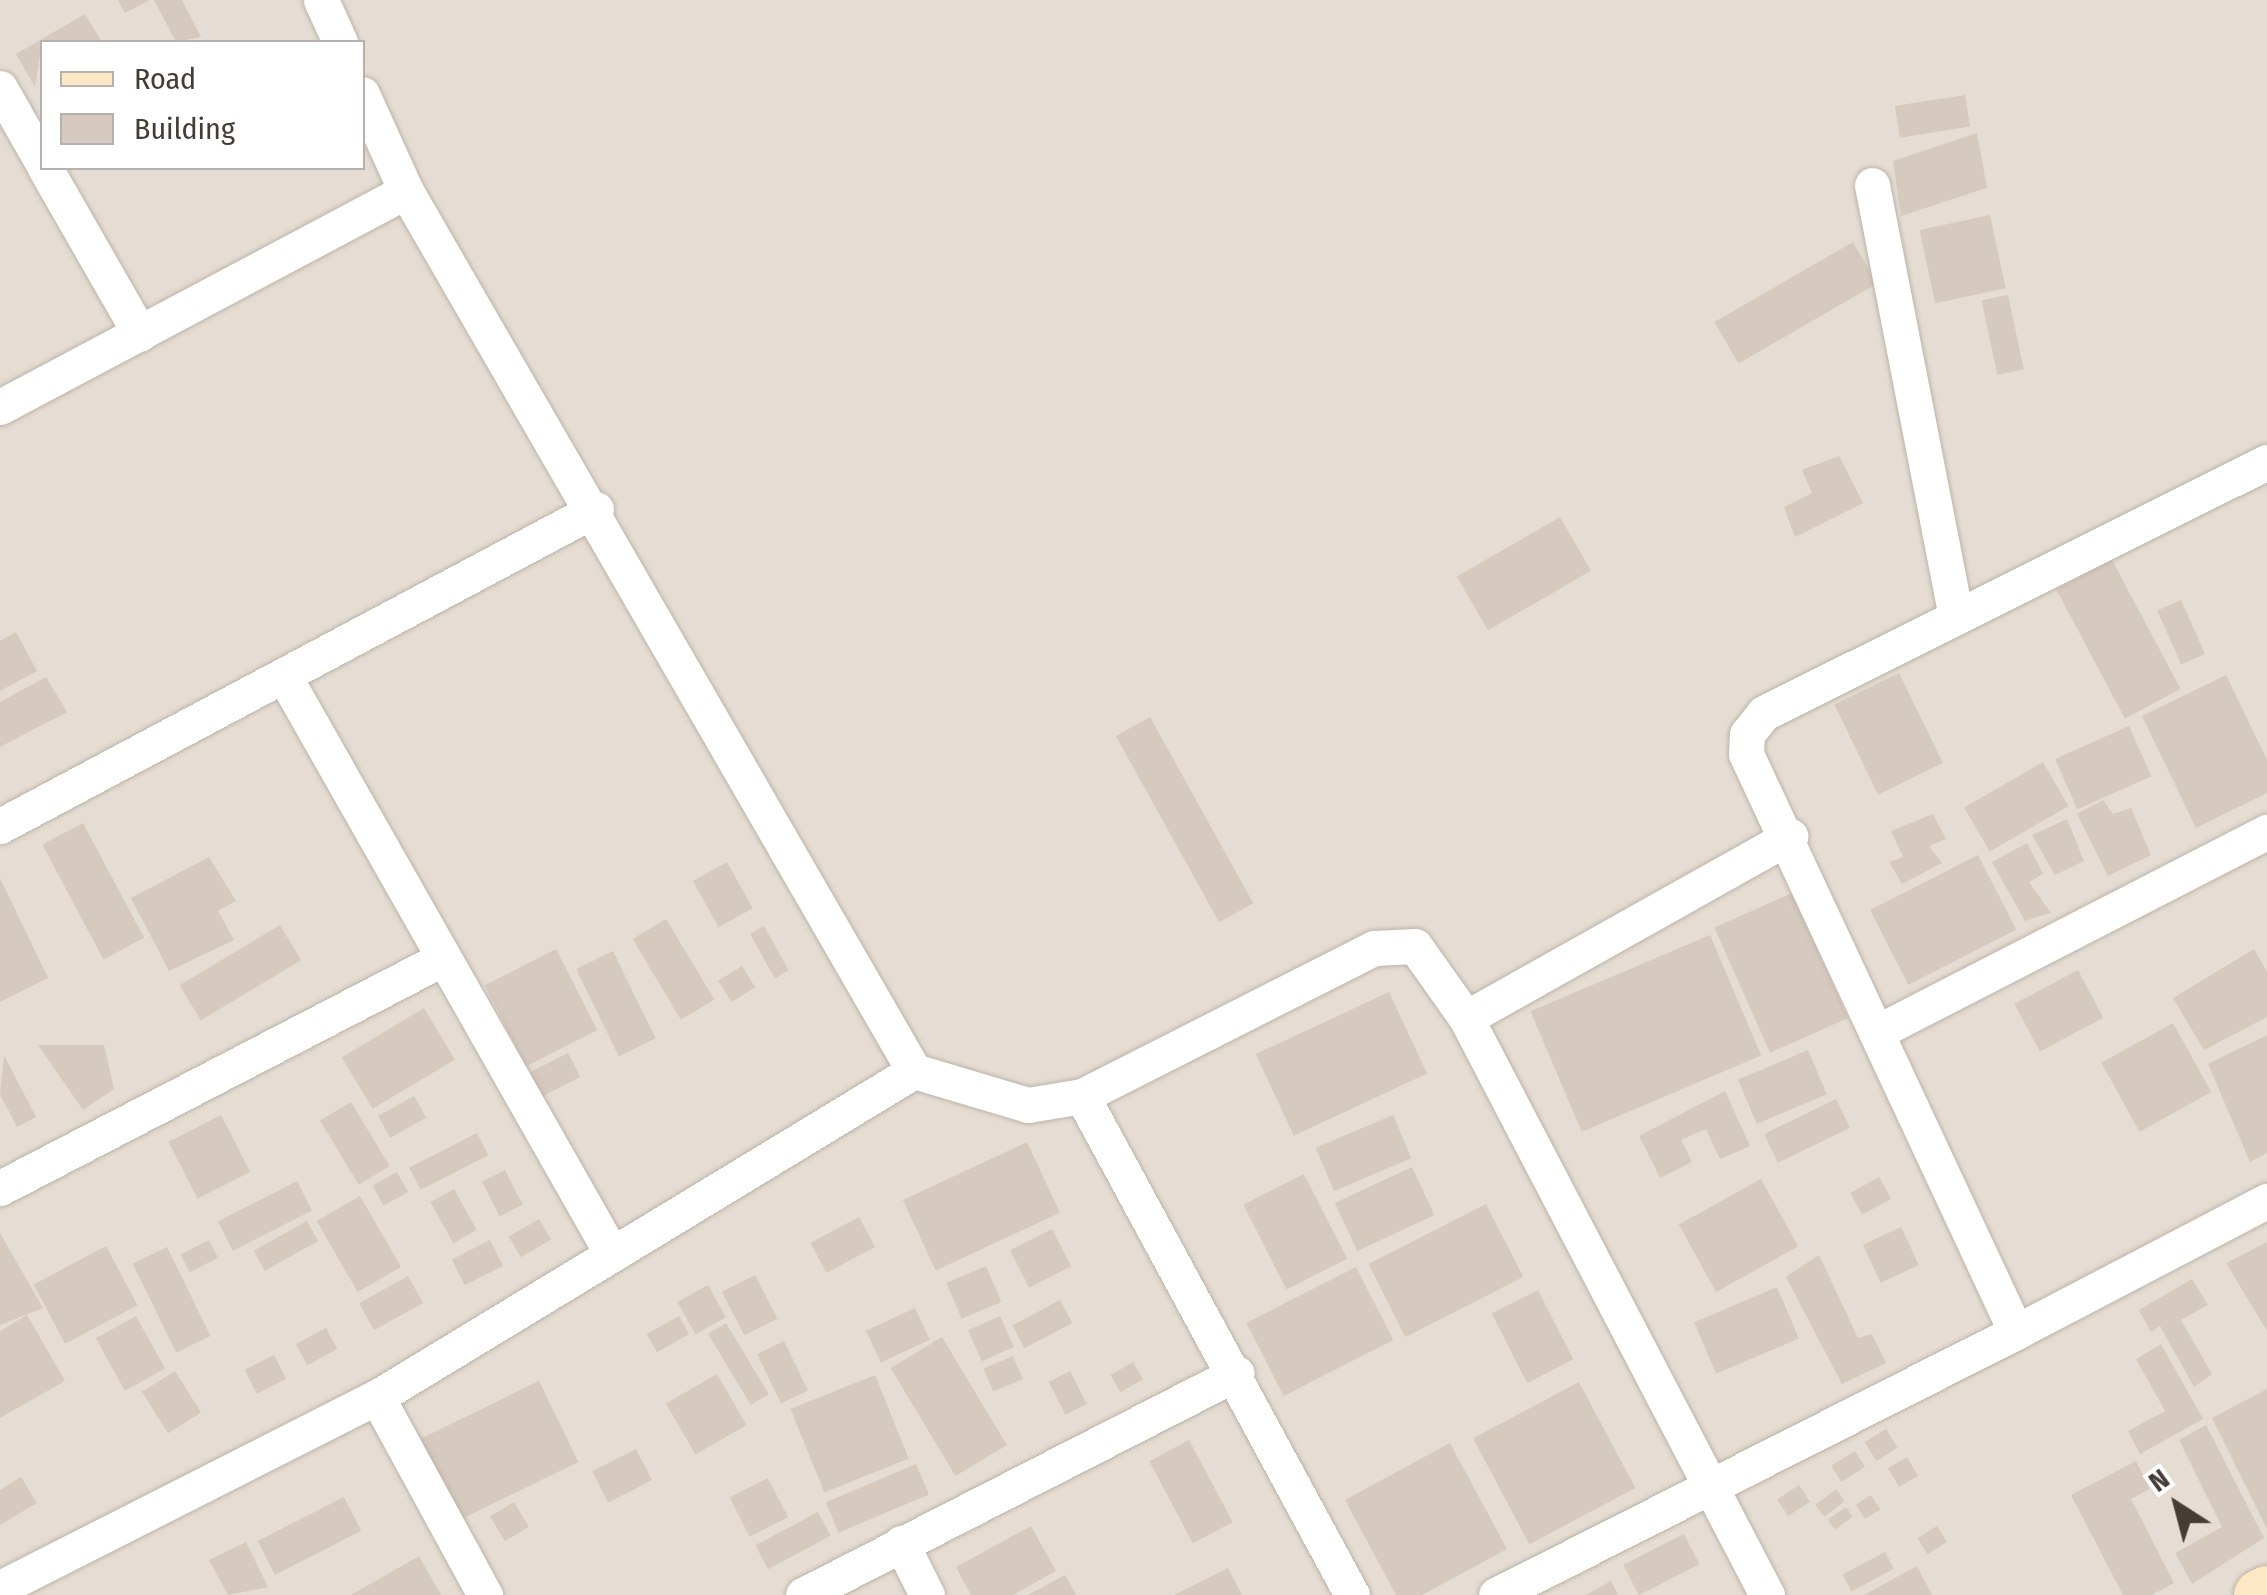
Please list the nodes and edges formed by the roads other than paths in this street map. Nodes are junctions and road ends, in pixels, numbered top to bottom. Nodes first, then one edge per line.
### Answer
1 (320, 0) edge
2 (339, 40) edge
3 (0, 88) edge
4 (365, 101) edge
5 (40, 158) edge
6 (47, 170) edge
7 (1872, 185) dead end
8 (406, 191) junction
9 (140, 334) junction
10 (0, 407) edge
11 (2267, 462) edge
12 (596, 508) junction
13 (1956, 617) junction
14 (284, 676) junction
15 (0, 826) edge
16 (2267, 832) edge
17 (1790, 836) junction
18 (442, 959) junction
19 (1466, 1018) junction
20 (1879, 1031) junction
21 (914, 1071) junction
22 (1082, 1096) junction
23 (0, 1188) edge
24 (2267, 1201) edge
25 (612, 1254) junction
26 (2016, 1332) junction
27 (1236, 1373) junction
28 (378, 1396) junction
29 (1715, 1492) junction
30 (901, 1544) junction
31 (0, 1588) edge
32 (2267, 1591) edge
33 (485, 1595) edge
34 (803, 1595) edge
35 (927, 1595) edge
36 (1352, 1595) edge
37 (1496, 1595) edge
38 (1767, 1595) edge
39 (2259, 1595) edge

1 - 2 street
3 - 5 street
4 - 8 street
6 - 9 street
7 - 13 street
8 - 9 street
8 - 12 street
9 - 10 street
11 - 13 street
12 - 14 street
12 - 21 street
13 - 17 street
14 - 15 street
14 - 18 street
16 - 20 street
17 - 19 street
17 - 20 street
18 - 23 street
18 - 25 street
19 - 22 street
19 - 29 street
20 - 26 street
21 - 22 street
21 - 25 street
22 - 27 street
24 - 26 street
25 - 28 street
26 - 29 street
27 - 30 street
27 - 36 street
28 - 31 street
28 - 33 street
29 - 37 street
29 - 38 street
30 - 34 street
30 - 35 street
32 - 39 main road

